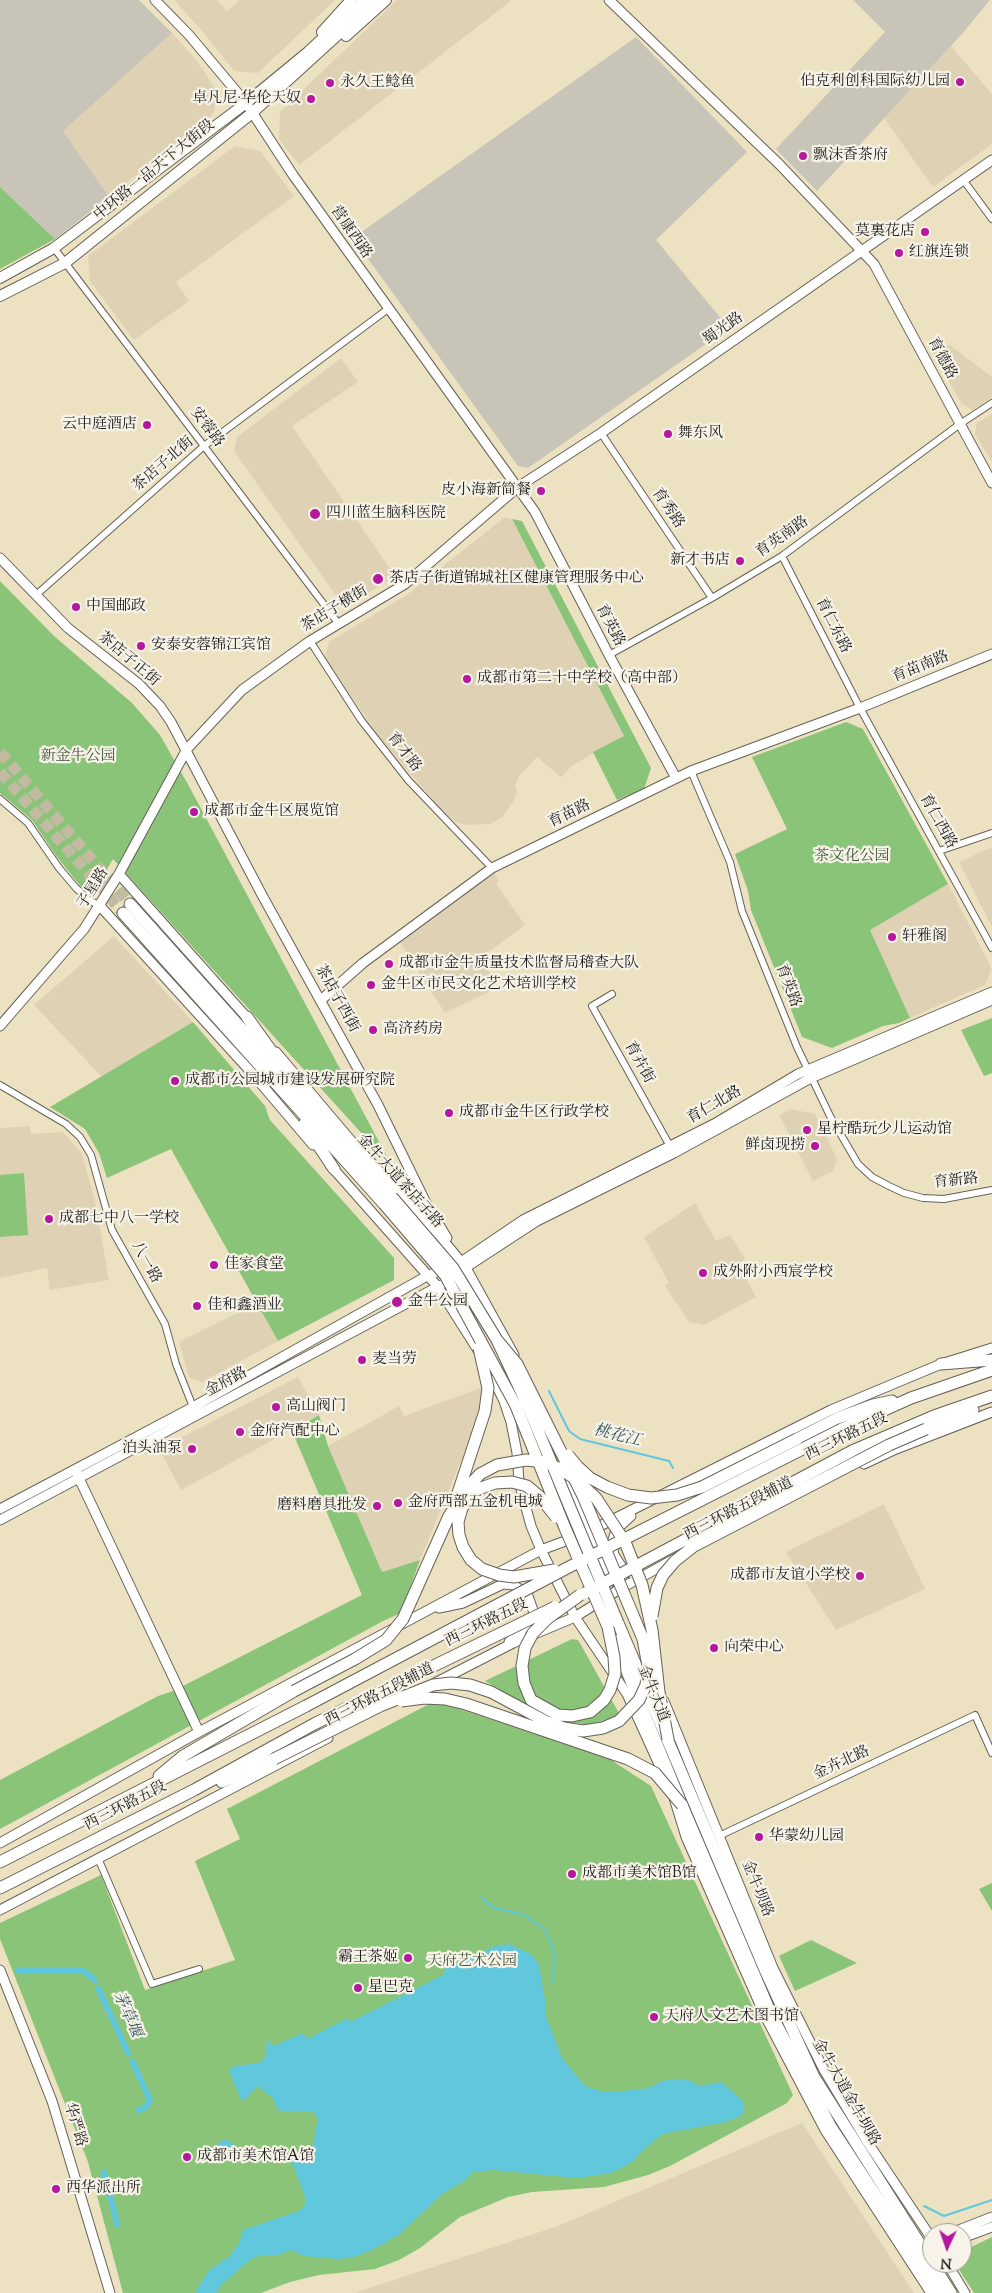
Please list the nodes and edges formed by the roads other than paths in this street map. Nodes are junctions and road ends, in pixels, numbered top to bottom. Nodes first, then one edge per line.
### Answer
1 (155, 0) edge
2 (351, 0) edge
3 (364, 0) edge
4 (376, 0) edge
5 (386, 0) edge
6 (608, 0) edge
7 (349, 20) junction
8 (313, 53) junction
9 (246, 103) junction
10 (252, 113) junction
11 (992, 160) edge
12 (964, 181) junction
13 (992, 220) edge
14 (54, 248) junction
15 (863, 250) junction
16 (65, 263) junction
17 (0, 278) edge
18 (0, 296) edge
19 (388, 310) junction
20 (992, 403) edge
21 (960, 424) junction
22 (601, 433) junction
23 (204, 446) junction
24 (992, 483) edge
25 (518, 487) junction
26 (782, 556) junction
27 (0, 558) edge
28 (36, 595) junction
29 (712, 598) junction
30 (338, 623) junction
31 (310, 641) junction
32 (992, 654) edge
33 (609, 655) junction
34 (860, 708) junction
35 (186, 749) junction
36 (691, 771) junction
37 (676, 778) junction
38 (2, 804) edge
39 (992, 833) edge
40 (939, 851) junction
41 (492, 868) junction
42 (119, 874) junction
43 (100, 906) junction
44 (992, 948) edge
45 (992, 992) edge
46 (612, 994) dead end
47 (321, 1000) junction
48 (992, 1000) edge
49 (247, 1018) junction
50 (0, 1026) edge
51 (809, 1074) junction
52 (0, 1085) edge
53 (282, 1091) junction
54 (321, 1119) junction
55 (672, 1150) junction
56 (334, 1170) junction
57 (992, 1190) edge
58 (388, 1200) junction
59 (463, 1265) junction
60 (428, 1276) junction
61 (438, 1286) junction
62 (473, 1327) junction
63 (497, 1340) junction
64 (992, 1348) edge
65 (992, 1360) edge
66 (941, 1364) junction
67 (992, 1370) edge
68 (992, 1396) edge
69 (911, 1398) junction
70 (992, 1401) edge
71 (192, 1407) junction
72 (992, 1412) edge
73 (546, 1423) junction
74 (77, 1473) junction
75 (643, 1506) junction
76 (0, 1509) edge
77 (449, 1516) junction
78 (0, 1520) edge
79 (578, 1525) joint
80 (564, 1528) junction
81 (589, 1531) junction
82 (541, 1550) junction
83 (569, 1567) junction
84 (649, 1572) junction
85 (618, 1590) junction
86 (580, 1596) junction
87 (430, 1610) junction
88 (575, 1617) junction
89 (608, 1627) junction
90 (652, 1630) junction
91 (499, 1650) junction
92 (380, 1706) junction
93 (199, 1732) junction
94 (668, 1739) junction
95 (992, 1753) edge
96 (147, 1787) junction
97 (194, 1790) junction
98 (682, 1805) junction
99 (719, 1836) junction
100 (0, 1843) edge
101 (98, 1858) junction
102 (0, 1862) edge
103 (724, 1868) joint
104 (711, 1873) joint
105 (0, 1888) edge
106 (0, 1910) edge
107 (198, 1969) dead end
108 (0, 1970) edge
109 (783, 1987) junction
110 (766, 2001) junction
111 (784, 2010) junction
112 (765, 2016) junction
113 (807, 2082) junction
114 (808, 2098) junction
115 (992, 2217) edge
116 (922, 2225) edge
117 (972, 2225) edge
118 (992, 2227) edge
119 (972, 2234) edge
120 (918, 2255) edge
121 (953, 2273) edge
122 (110, 2293) edge
123 (932, 2293) edge
124 (940, 2293) edge
125 (951, 2293) edge
126 (964, 2293) edge

1 - 9 main road, 营康西路
2 - 8 main road, 中环路一品天下大街段
3 - 7 main road
4 - 7 main road
5 - 8 main road, 中环路一品天下大街段
6 - 15 main road, 育德路
7 - 8 main road, 中环路一品天下大街段
8 - 9 main road, 中环路一品天下大街段
8 - 10 main road, 中环路一品天下大街段
9 - 10 main road, 营康西路
9 - 14 main road, 中环路一品天下大街段
10 - 16 main road, 中环路一品天下大街段
10 - 19 main road, 营康西路
11 - 12 main road, 蜀光路
12 - 13 street
12 - 15 main road, 蜀光路
14 - 16 street, 安蓉路
14 - 17 main road, 中环路一品天下大街段
15 - 21 main road, 育德路
15 - 22 main road, 蜀光路
16 - 18 main road, 中环路一品天下大街段
16 - 23 street, 安蓉路
19 - 23 street, 茶店子北街
19 - 25 main road, 营康西路
20 - 21 street, 育英南路
21 - 24 main road, 育德路
21 - 26 street, 育英南路
22 - 25 main road, 茶店子横街
22 - 29 street, 育秀路
23 - 28 street, 茶店子北街
23 - 30 street, 安蓉路
25 - 30 main road, 茶店子横街
25 - 33 main road, 育英路
26 - 29 street, 育英南路
26 - 34 street, 育仁东路
27 - 28 main road, 茶店子正街
28 - 35 main road, 茶店子正街
29 - 33 street, 育英南路
30 - 31 main road, 茶店子横街
31 - 35 main road, 茶店子横街
31 - 41 street, 育才路
32 - 34 main road, 育苗南路
33 - 37 main road, 育英路
34 - 36 main road, 育苗路
34 - 40 street, 育仁西路
35 - 42 main road, 子星路
35 - 47 main road, 茶店子西街
36 - 37 main road, 育苗路
36 - 51 street, 育英路
37 - 41 main road, 育苗路
38 - 43 street
39 - 40 street
40 - 44 street, 育仁西路
41 - 47 main road, 育苗路
42 - 43 main road, 子星路
42 - 49 main road
43 - 50 main road, 子星路
43 - 56 main road
45 - 51 main road, 育仁北路
46 - 55 street, 育卉街
47 - 59 main road, 茶店子西街
48 - 51 main road
49 - 54 highway
49 - 59 main road
51 - 55 main road, 育仁北路
51 - 57 street, 育新路
52 - 71 street, 八一路
53 - 54 highway, 金牛大道茶店子路
53 - 56 highway
53 - 58 highway, 金牛大道茶店子路
54 - 58 highway, 金牛大道茶店子路
55 - 59 main road, 育仁北路
56 - 60 main road
58 - 62 highway, 金牛大道茶店子路, bridge
58 - 63 highway, 金牛大道茶店子路, bridge
59 - 60 main road, 金府路
59 - 61 main road, 金府路
59 - 81 main road, 金牛坝路
60 - 61 main road
60 - 71 main road, 金府路
61 - 74 main road, 金府路
61 - 82 main road
62 - 77 highway, bridge
62 - 80 highway, 金牛大道茶店子路, bridge
63 - 73 highway, bridge
63 - 79 highway, 金牛大道茶店子路, bridge
64 - 66 main road
65 - 66 highway
66 - 75 main road
67 - 69 highway, 西三环路五段
68 - 86 highway, 西三环路五段, bridge
69 - 73 highway, bridge
69 - 83 highway, 西三环路五段, bridge
70 - 90 highway, bridge
71 - 74 main road, 金府路
72 - 84 main road, 西三环路五段辅道
73 - 92 highway, bridge
74 - 76 main road, 金府路
74 - 78 main road, 金府路
74 - 93 main road
75 - 81 main road
75 - 84 main road
77 - 90 highway, bridge
77 - 96 highway, bridge
79 - 94 highway, 金牛大道, bridge
80 - 83 highway, bridge
80 - 89 highway, 金牛大道, bridge
81 - 82 main road
81 - 85 main road, 金牛坝路
82 - 87 main road
82 - 88 main road
83 - 96 highway, 西三环路五段, bridge
84 - 85 main road, 西三环路五段辅道
85 - 88 main road, 西三环路五段辅道
85 - 99 main road, 金牛坝路
86 - 89 highway, bridge
86 - 97 highway, 西三环路五段, bridge
87 - 91 main road
87 - 93 main road
88 - 91 main road, 西三环路五段辅道
88 - 112 main road
89 - 98 highway, 金牛大道, bridge
90 - 94 highway, bridge
91 - 101 main road, 西三环路五段辅道
92 - 97 highway, bridge
92 - 98 highway, bridge
93 - 100 main road
94 - 103 highway, 金牛大道
95 - 99 street, 金卉北路
96 - 102 highway, 西三环路五段
97 - 105 highway, 西三环路五段
98 - 104 highway, 金牛大道
99 - 109 main road, 金牛坝路
101 - 106 main road, 西三环路五段辅道
101 - 107 street
103 - 111 highway, 金牛大道金牛坝路
104 - 110 highway, 金牛大道金牛坝路
108 - 122 main road, 华严路
109 - 111 main road
109 - 116 main road, 金牛坝路
110 - 112 main road
110 - 113 highway, 金牛大道金牛坝路
111 - 120 highway, 金牛大道金牛坝路
112 - 114 main road
113 - 114 main road
113 - 120 highway, 金牛大道金牛坝路
114 - 120 main road
115 - 117 main road
118 - 119 main road
120 - 123 main road
120 - 124 highway, 金牛大道金牛坝路
120 - 125 highway, 金牛大道金牛坝路
121 - 126 main road

